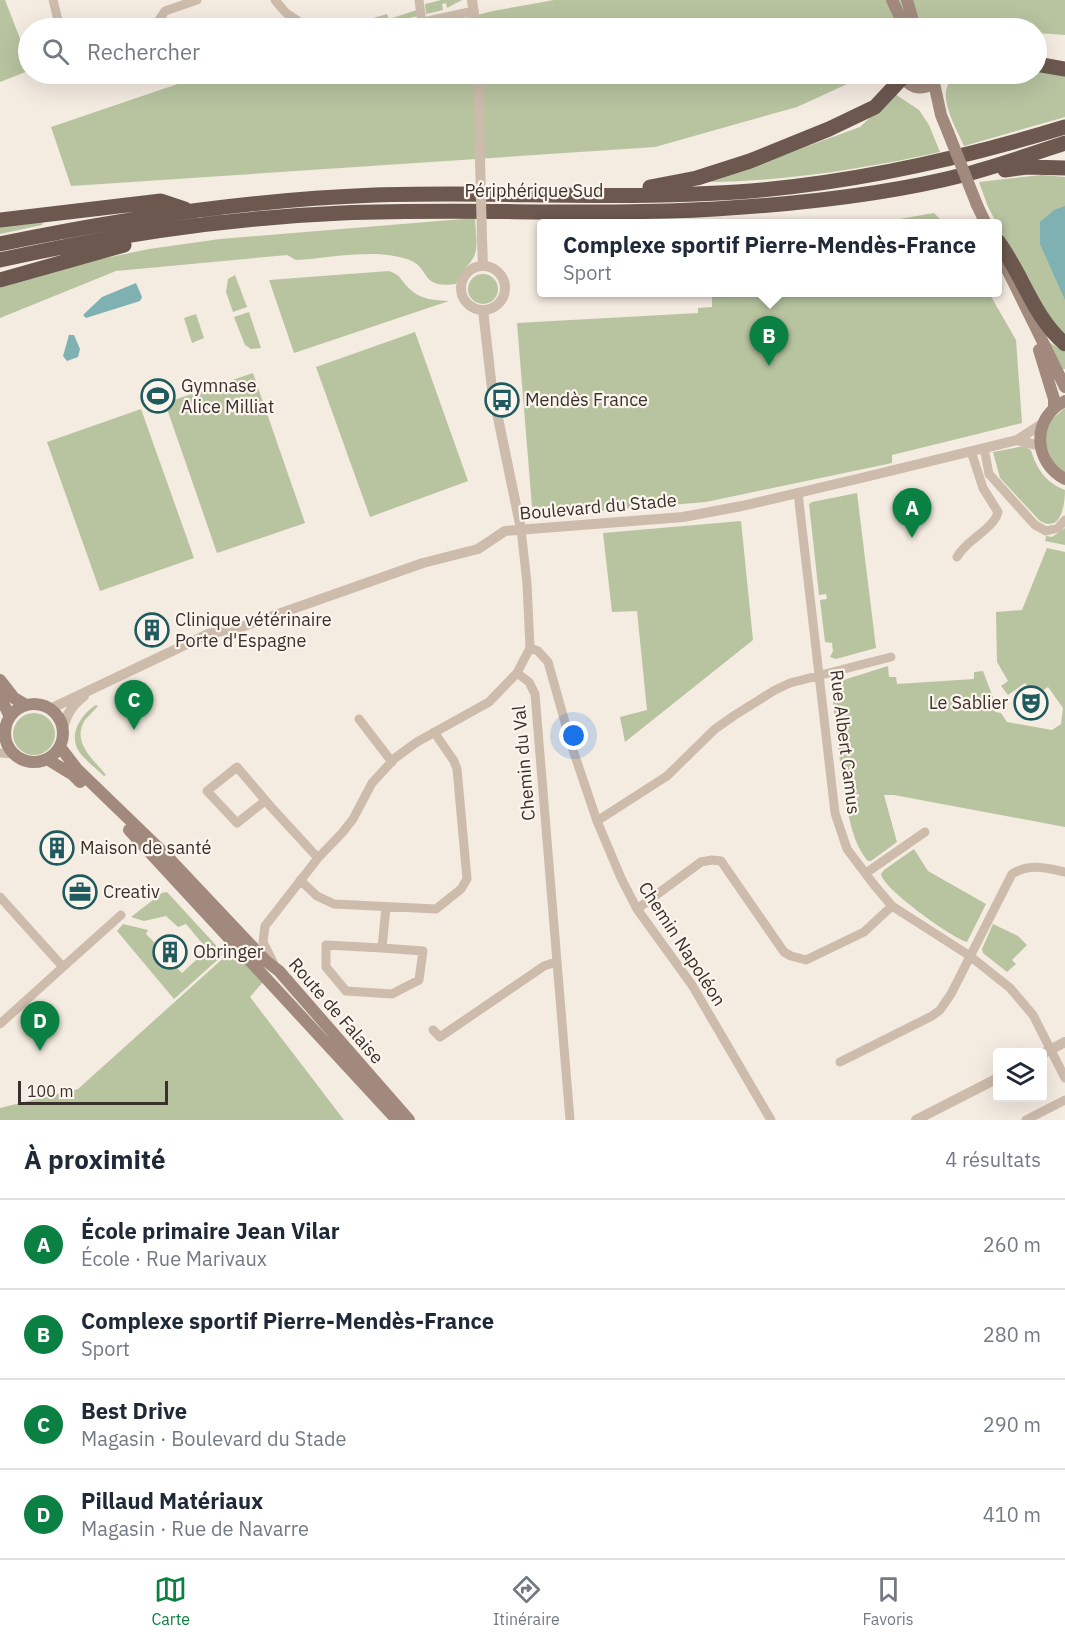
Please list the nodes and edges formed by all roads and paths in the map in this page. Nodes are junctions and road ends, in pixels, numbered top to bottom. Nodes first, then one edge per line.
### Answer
1 (53, 0) edge
2 (197, 0) edge
3 (275, 0) edge
4 (419, 0) edge
5 (892, 0) edge
6 (908, 0) edge
7 (473, 6) edge
8 (58, 18) edge
9 (161, 18) edge
10 (294, 18) edge
11 (421, 18) edge
12 (435, 18) edge
13 (900, 18) edge
14 (912, 18) edge
15 (1047, 66) edge
16 (1065, 69) edge
17 (479, 84) edge
18 (896, 84) edge
19 (909, 84) edge
20 (925, 84) edge
21 (937, 84) edge
22 (918, 88) junction
23 (941, 115) junction
24 (1065, 127) edge
25 (1065, 143) edge
26 (1065, 168) edge
27 (966, 174) junction
28 (605, 195) junction
29 (191, 210) junction
30 (984, 219) edge
31 (0, 220) edge
32 (190, 226) junction
33 (0, 244) edge
34 (1002, 249) edge
35 (1002, 259) edge
36 (0, 260) edge
37 (483, 266) junction
38 (0, 280) edge
39 (483, 310) junction
40 (1029, 317) junction
41 (1065, 344) edge
42 (1065, 387) edge
43 (1060, 404) edge
44 (1042, 424) junction
45 (1017, 440) junction
46 (1040, 446) junction
47 (984, 448) junction
48 (971, 451) junction
49 (1065, 480) edge
50 (798, 493) junction
51 (1065, 520) edge
52 (520, 529) junction
53 (957, 557) dead end
54 (530, 648) junction
55 (891, 657) dead end
56 (517, 673) junction
57 (820, 676) junction
58 (0, 680) edge
59 (96, 687) junction
60 (0, 696) edge
61 (26, 705) junction
62 (50, 709) junction
63 (10, 717) junction
64 (359, 719) dead end
65 (63, 728) junction
66 (434, 732) junction
67 (3, 734) edge
68 (60, 747) junction
69 (0, 753) edge
70 (14, 754) junction
71 (47, 759) junction
72 (392, 762) junction
73 (265, 801) junction
74 (597, 821) junction
75 (925, 832) dead end
76 (318, 858) junction
77 (1065, 872) edge
78 (866, 873) junction
79 (300, 880) junction
80 (0, 897) edge
81 (892, 906) junction
82 (386, 907) junction
83 (637, 909) junction
84 (122, 915) dead end
85 (382, 948) junction
86 (970, 956) junction
87 (556, 962) junction
88 (63, 967) junction
89 (279, 971) junction
90 (0, 1024) edge
91 (433, 1030) dead end
92 (1065, 1042) edge
93 (1045, 1048) edge
94 (1047, 1052) edge
95 (840, 1062) dead end
96 (1065, 1078) edge
97 (993, 1081) edge
98 (1065, 1100) edge
99 (397, 1120) edge
100 (409, 1120) edge
101 (570, 1120) edge
102 (771, 1120) edge
103 (916, 1120) edge
104 (1026, 1120) edge

1 - 8 street
2 - 9 street
3 - 10 street
4 - 11 street
5 - 13 main road
6 - 14 main road
7 - 12 street
15 - 16 highway
17 - 37 street, bridge
18 - 28 highway
19 - 22 main road
20 - 22 main road
21 - 23 main road
22 - 23 main road
23 - 30 main road, bridge
24 - 28 highway, Périphérique Sud
25 - 27 highway, Périphérique Sud
26 - 27 highway
27 - 32 highway, Périphérique Sud
28 - 29 highway, Périphérique Sud
29 - 31 highway
29 - 33 highway, Périphérique Sud
32 - 36 highway, Périphérique Sud
32 - 38 highway
34 - 41 highway
35 - 40 main road
37 - 39 street
37 - 39 street
39 - 52 street
40 - 42 main road
40 - 43 main road
43 - 44 main road
44 - 45 street, Boulevard du Stade
44 - 46 main road
45 - 46 street, Boulevard du Stade
45 - 47 street, Boulevard du Stade
46 - 49 main road
47 - 48 street, Boulevard du Stade
47 - 51 street
48 - 50 street, Boulevard du Stade
48 - 53 street
50 - 52 street, Boulevard du Stade
50 - 57 street, Rue Albert Camus
52 - 54 street
52 - 59 street, Boulevard du Stade
54 - 56 street
54 - 74 street, Chemin Napoléon
55 - 57 street
56 - 66 street
56 - 87 street, Chemin du Val
57 - 74 street
57 - 78 street, Rue Albert Camus
58 - 61 main road
59 - 62 street, Boulevard du Stade
59 - 65 street, Boulevard du Stade
60 - 63 main road
61 - 62 main road
61 - 63 main road
62 - 65 main road
63 - 67 main road
64 - 72 street
65 - 68 main road
66 - 72 street
66 - 82 street
67 - 70 main road
68 - 71 main road
68 - 89 main road, Route de Falaise
69 - 70 street
70 - 71 main road
71 - 99 main road, Route de Falaise
72 - 76 street
73 - 73 street
73 - 76 street
74 - 83 street, Chemin Napoléon
75 - 78 street
76 - 79 street
77 - 86 street
78 - 81 street, Rue Albert Camus
79 - 82 street
79 - 89 street
80 - 88 street
81 - 83 street
81 - 86 street, Rue Albert Camus
82 - 85 street
83 - 102 street, Chemin Napoléon
84 - 88 street
85 - 85 street
86 - 93 street, Rue Albert Camus
86 - 95 street
87 - 91 street
87 - 101 street, Chemin du Val
88 - 90 street
89 - 100 main road, Route de Falaise
92 - 94 street
94 - 96 street, Rue Albert Camus
97 - 103 street
98 - 104 street

